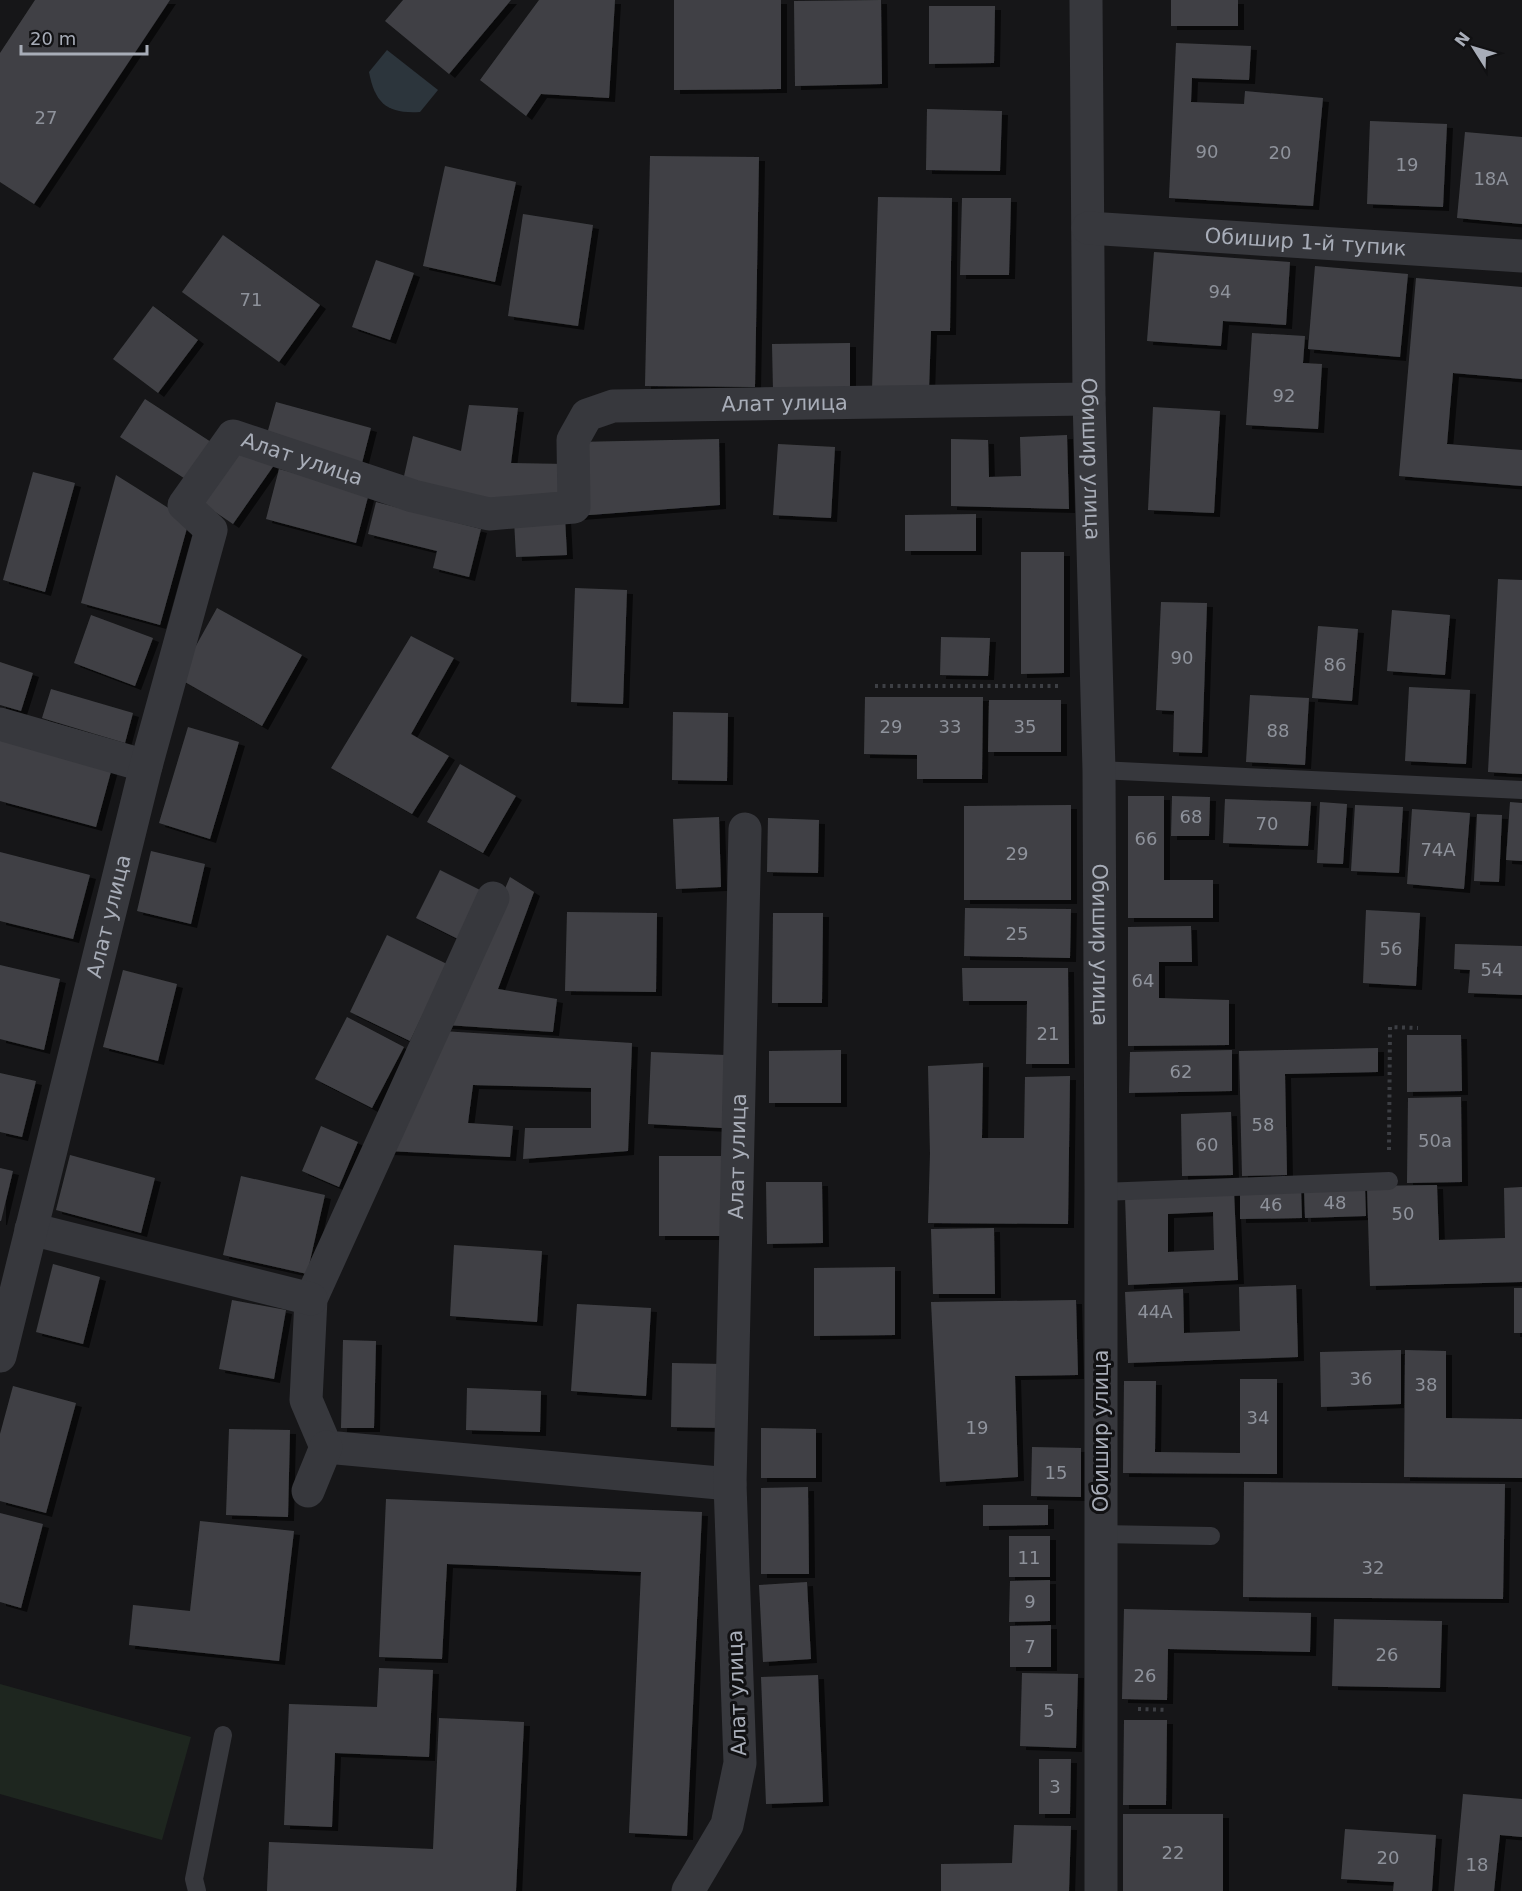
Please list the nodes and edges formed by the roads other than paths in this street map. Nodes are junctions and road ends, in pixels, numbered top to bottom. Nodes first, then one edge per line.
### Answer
1 (1086, 0) edge
2 (1088, 228) junction
3 (1522, 256) edge
4 (1089, 399) junction
5 (0, 724) edge
6 (146, 766) junction
7 (1099, 771) junction
8 (1522, 790) edge
9 (745, 829) dead end
10 (493, 898) dead end
11 (1389, 1181) road end
12 (1101, 1192) junction
13 (31, 1229) junction
14 (311, 1299) junction
15 (0, 1356) edge
16 (326, 1447) junction
17 (730, 1484) junction
18 (308, 1491) dead end
19 (1101, 1534) junction
20 (1211, 1536) dead end
21 (224, 1735) dead end
22 (197, 1891) edge
23 (688, 1891) edge
24 (1101, 1891) edge

1 - 2 street, Обишир улица
2 - 3 street, Обишир 1-й тупик
2 - 4 street, Обишир улица
4 - 6 street, Алат улица
4 - 7 street, Обишир улица
5 - 6 street
6 - 13 street, Алат улица
7 - 8 lane
7 - 12 street, Обишир улица
9 - 17 street, Алат улица
10 - 14 street
11 - 12 lane
12 - 19 street, Обишир улица
13 - 14 street
13 - 15 street, Алат улица
14 - 16 street
16 - 17 street
16 - 18 street
17 - 23 street, Алат улица
19 - 20 lane
19 - 24 street, Обишир улица
21 - 22 lane

